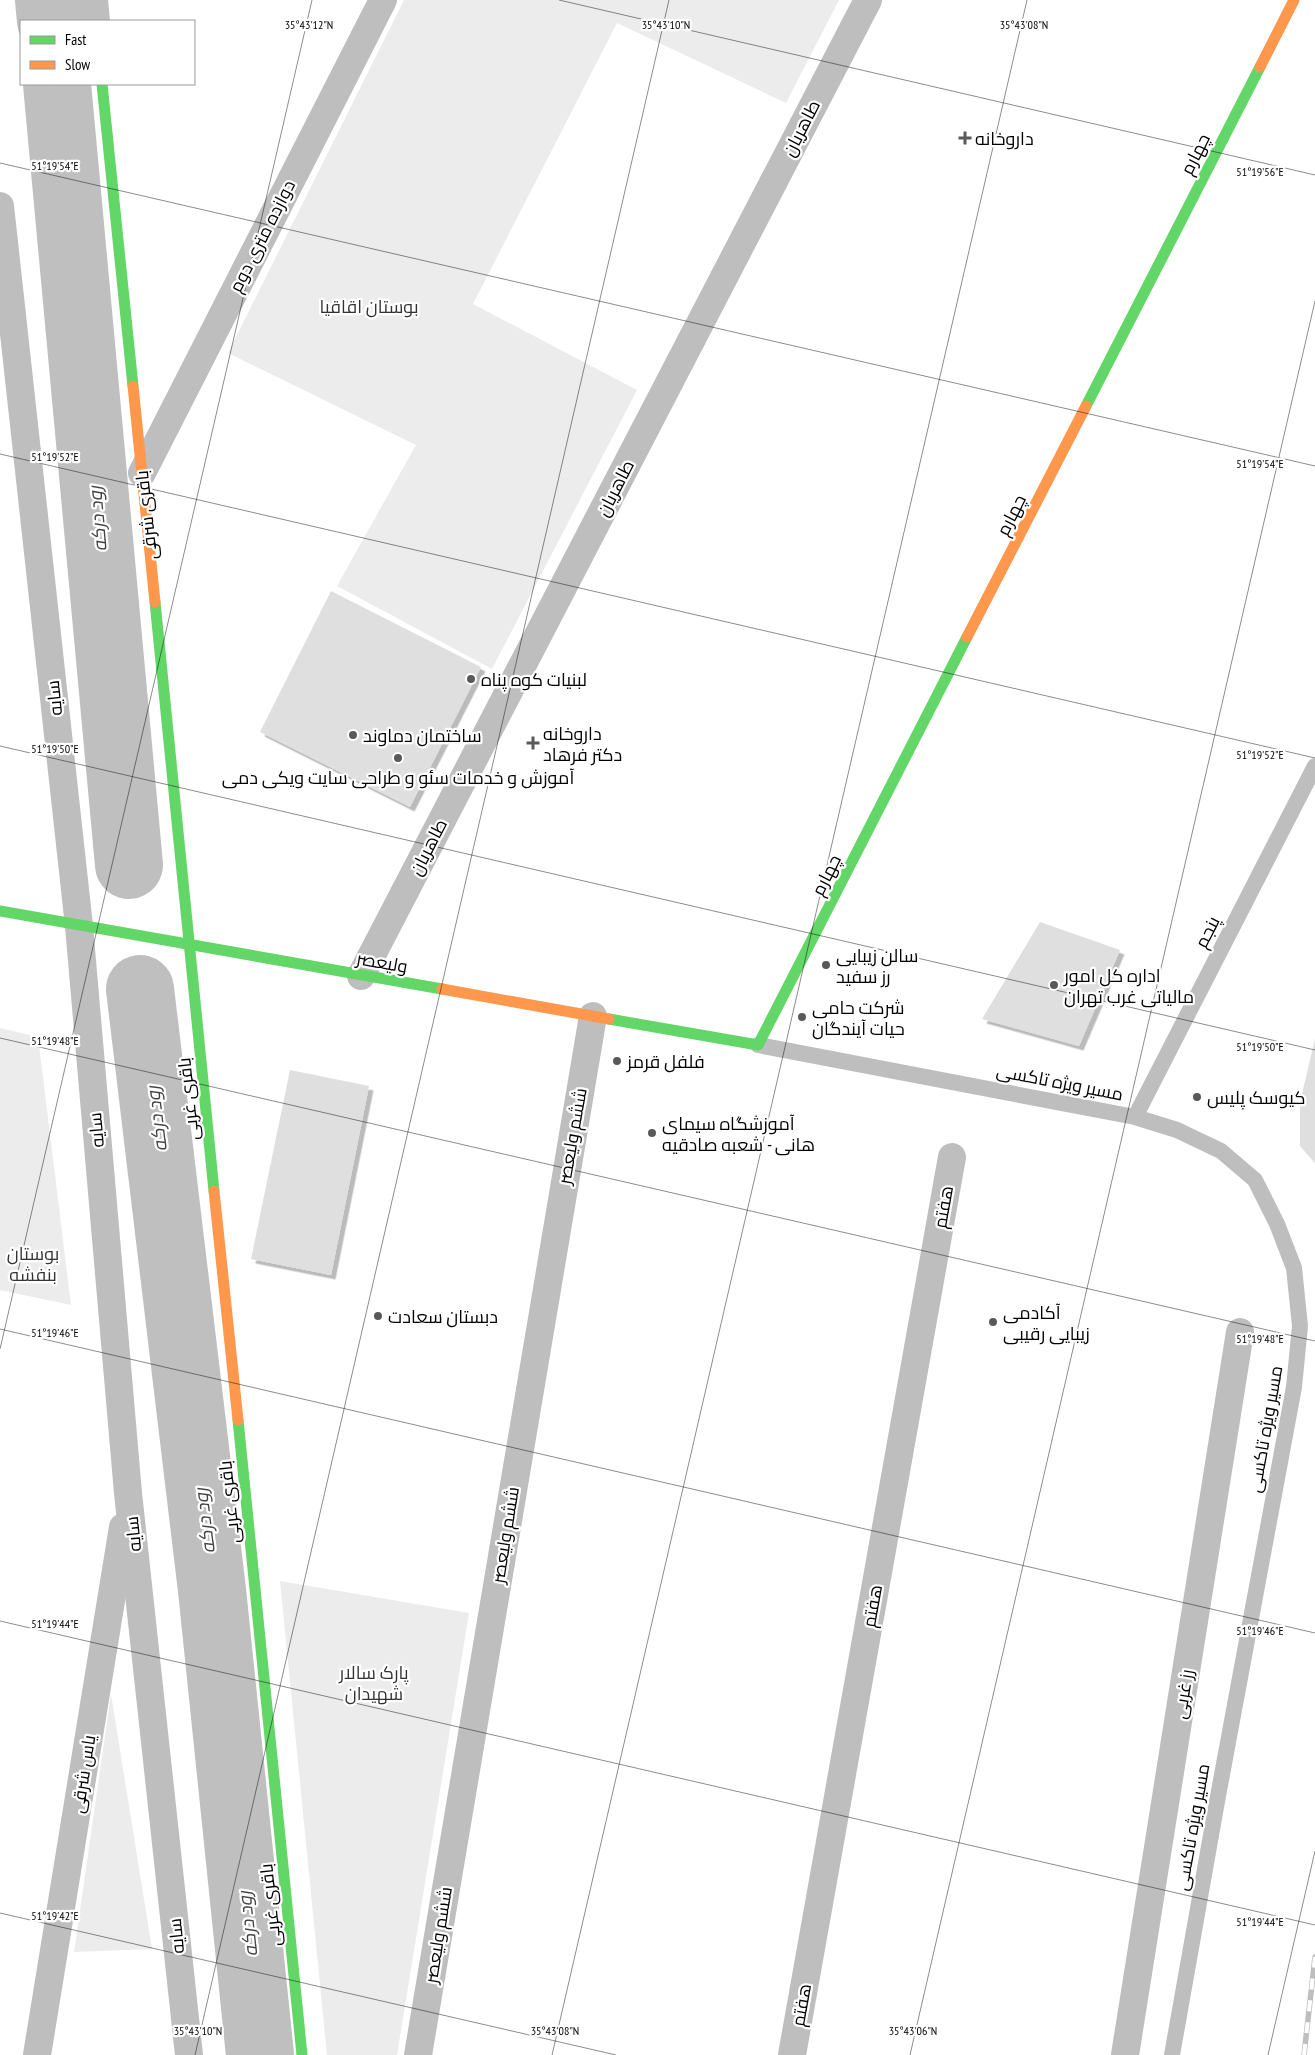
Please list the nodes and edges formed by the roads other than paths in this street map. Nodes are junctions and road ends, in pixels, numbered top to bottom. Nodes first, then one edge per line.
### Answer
1 (94, 0) edge
2 (383, 0) edge
3 (868, 0) edge
4 (1294, 0) edge
5 (96, 20) edge
6 (102, 85) edge
7 (0, 206) edge
8 (142, 473) junction
9 (1315, 766) edge
10 (0, 911) edge
11 (78, 926) junction
12 (190, 946) junction
13 (361, 976) junction
14 (593, 1016) junction
15 (758, 1045) junction
16 (1135, 1117) junction
17 (952, 1157) dead end
18 (1240, 1332) dead end
19 (128, 1493) junction
20 (37, 2055) edge
21 (189, 2055) edge
22 (302, 2055) edge
23 (418, 2055) edge
24 (792, 2055) edge
25 (1125, 2055) edge
26 (1172, 2055) edge

1 - 5 street
2 - 8 street, دوازده متری دوم
3 - 13 street, طاهریان
4 - 15 street, چهارم
6 - 8 street, باقری شرقی
7 - 11 street, سایه
8 - 12 street, باقری شرقی
9 - 16 lane, پنجم
10 - 11 street, ولیعصر
11 - 12 street, ولیعصر
11 - 19 street, سایه
12 - 13 street, ولیعصر
12 - 22 street, باقری غربی
13 - 14 street, ولیعصر
14 - 15 street, ولیعصر
14 - 23 street, ششم ولیعصر
15 - 16 lane, مسیر ویژه تاکسی
16 - 26 lane, مسیر ویژه تاکسی
17 - 24 street, هفتم
18 - 25 street, رز غربی
19 - 20 street, یاس شرقی
19 - 21 street, سایه

